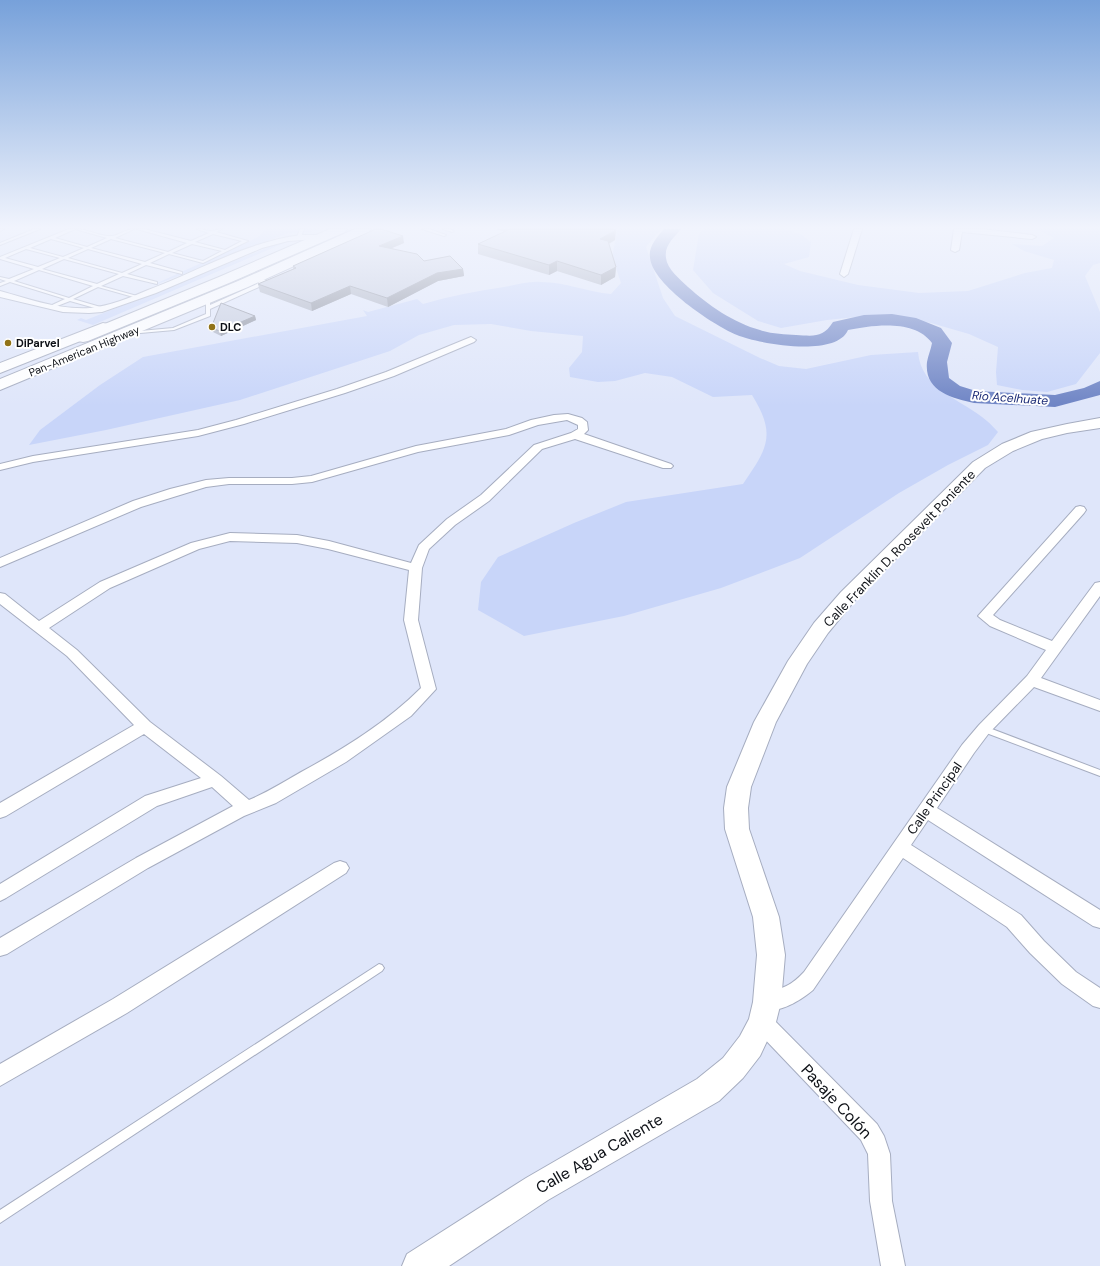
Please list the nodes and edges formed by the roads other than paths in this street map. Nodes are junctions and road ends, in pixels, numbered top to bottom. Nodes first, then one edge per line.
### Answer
1 (33, 288) edge
2 (93, 288) edge
3 (104, 288) edge
4 (159, 288) edge
5 (199, 288) edge
6 (222, 288) edge
7 (238, 288) edge
8 (251, 288) edge
9 (243, 292) junction
10 (0, 294) edge
11 (251, 295) dead end
12 (135, 297) junction
13 (69, 299) junction
14 (208, 303) junction
15 (52, 307) junction
16 (102, 309) junction
17 (471, 340) dead end
18 (86, 342) junction
19 (0, 368) edge
20 (0, 371) edge
21 (0, 382) edge
22 (0, 385) edge
23 (1100, 423) edge
24 (575, 435) junction
25 (667, 466) dead end
26 (0, 467) edge
27 (1080, 510) dead end
28 (0, 563) edge
29 (416, 568) junction
30 (1100, 586) edge
31 (0, 597) edge
32 (38, 628) junction
33 (1055, 648) junction
34 (1032, 680) junction
35 (1100, 706) edge
36 (145, 726) junction
37 (984, 729) junction
38 (1100, 773) edge
39 (215, 780) junction
40 (247, 808) junction
41 (926, 810) junction
42 (0, 811) edge
43 (900, 847) junction
44 (340, 868) dead end
45 (0, 893) edge
46 (1100, 920) edge
47 (0, 948) edge
48 (379, 968) dead end
49 (1100, 999) edge
50 (764, 1012) junction
51 (0, 1076) edge
52 (0, 1217) edge
53 (419, 1266) edge
54 (893, 1266) edge

1 - 13 lane
2 - 13 lane
3 - 12 lane
4 - 12 street
5 - 19 main road, Pan-American Highway
6 - 18 main road
7 - 14 main road, Pan-American Highway
8 - 9 lane
9 - 11 lane
9 - 14 lane
10 - 15 street
12 - 16 street
13 - 15 lane
13 - 16 lane
14 - 22 main road, Pan-American Highway
15 - 16 street
17 - 26 street
18 - 20 main road
18 - 21 main road
23 - 50 main road, Calle Franklin D. Roosevelt Poniente
24 - 25 street
24 - 28 street
24 - 29 street
27 - 33 street
29 - 32 street
29 - 40 street
30 - 33 street, Calle Principal
31 - 32 street
32 - 36 street
33 - 34 street, Calle Principal
34 - 35 street
34 - 37 street, Calle Principal
36 - 39 street
36 - 42 street
37 - 38 lane
37 - 41 street, Calle Principal
39 - 40 street
39 - 45 street
40 - 47 street
41 - 43 street, Calle Principal
41 - 46 street
43 - 49 street
43 - 50 street, Calle Principal
44 - 51 street
48 - 52 lane
50 - 53 main road, Calle Agua Caliente
50 - 54 street, Pasaje Colón

